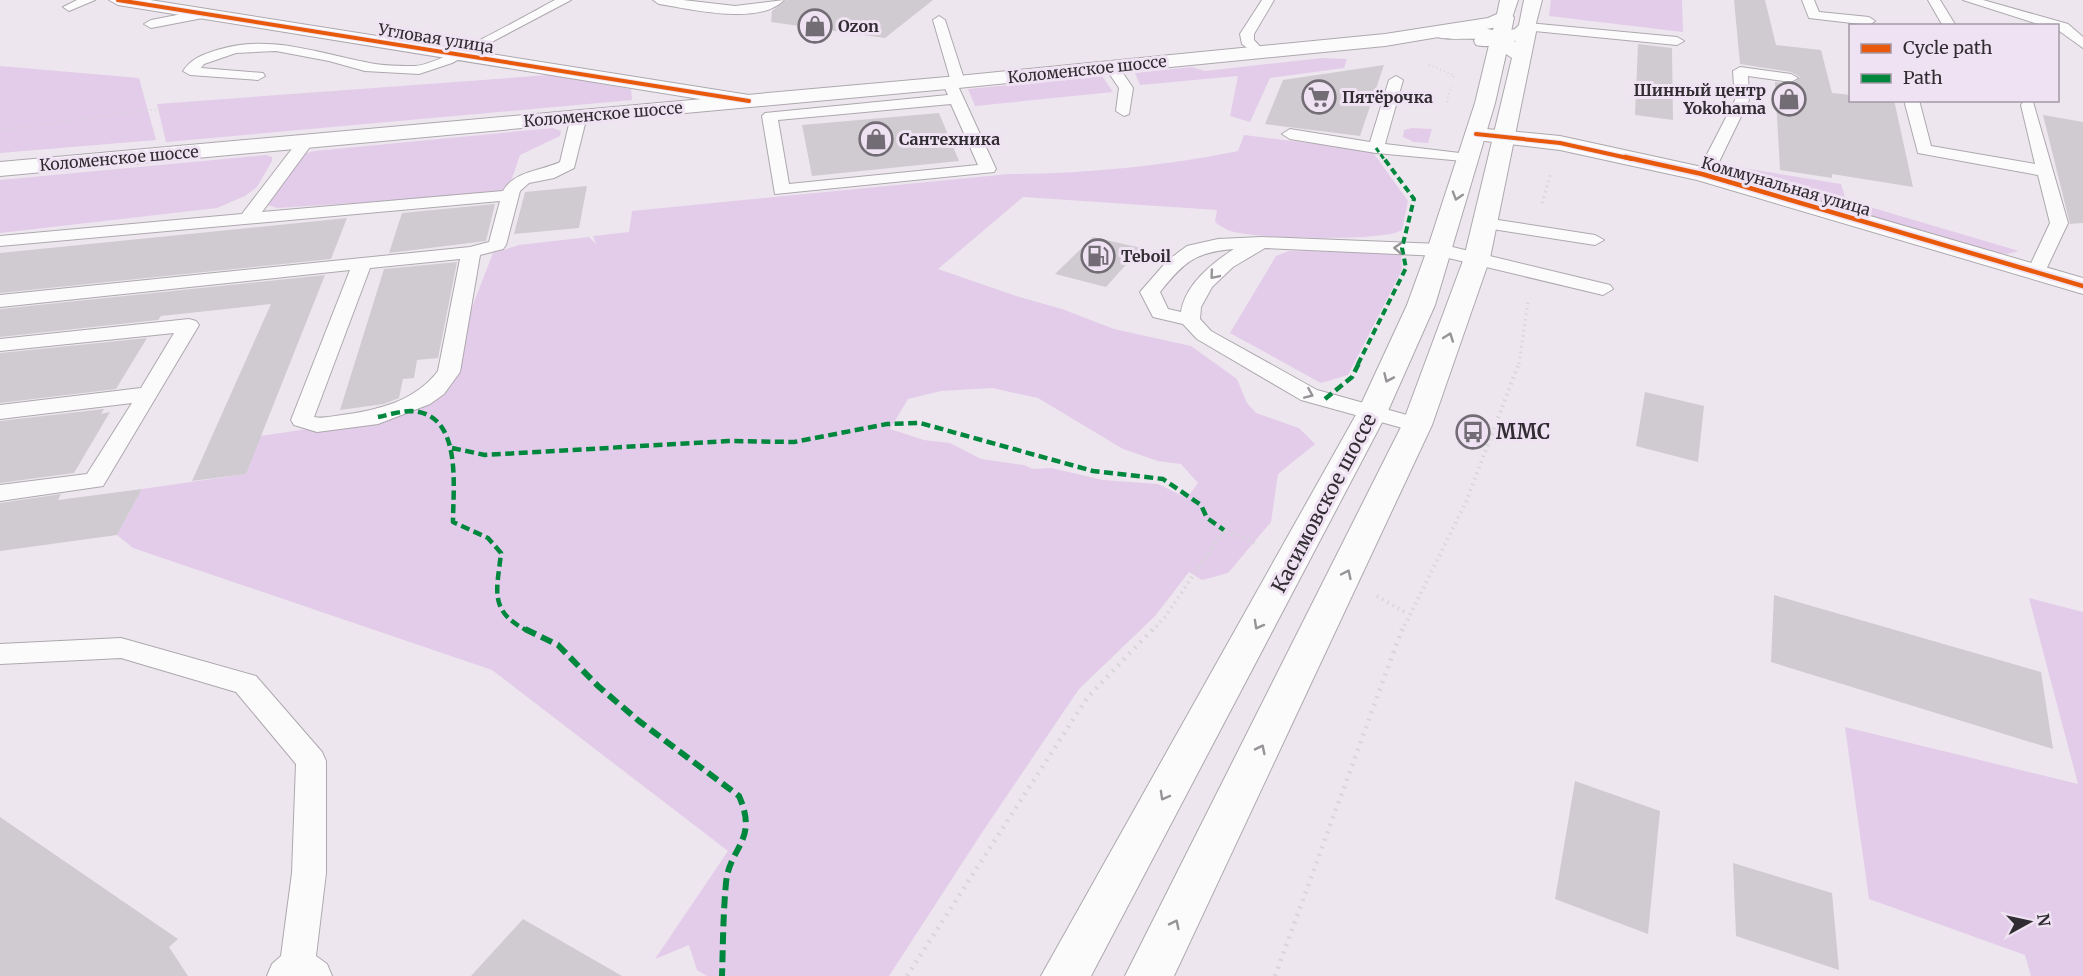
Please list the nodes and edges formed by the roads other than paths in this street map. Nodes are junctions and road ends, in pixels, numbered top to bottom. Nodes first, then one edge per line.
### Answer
1 (89, 0) edge
2 (118, 0) edge
3 (565, 0) edge
4 (659, 0) edge
5 (778, 0) edge
6 (1268, 0) edge
7 (1808, 0) edge
8 (1934, 0) edge
9 (1968, 0) edge
10 (69, 7) dead end
11 (203, 14) junction
12 (939, 20) dead end
13 (1869, 21) dead end
14 (151, 24) dead end
15 (1949, 24) edge
16 (2052, 24) edge
17 (2059, 26) edge
18 (1513, 31) edge
19 (1432, 36) junction
20 (1677, 42) dead end
21 (2083, 44) edge
22 (1258, 51) junction
23 (455, 55) junction
24 (1111, 66) junction
25 (258, 76) dead end
26 (1791, 78) dead end
27 (1396, 80) dead end
28 (954, 88) junction
29 (749, 101) junction
30 (1912, 102) edge
31 (2028, 105) dead end
32 (1124, 111) dead end
33 (579, 116) junction
34 (1290, 134) dead end
35 (307, 140) junction
36 (1483, 144) junction
37 (1376, 148) junction
38 (0, 169) edge
39 (2045, 171) junction
40 (1702, 174) junction
41 (511, 195) junction
42 (249, 217) junction
43 (1485, 223) junction
44 (1595, 240) dead end
45 (0, 241) edge
46 (1262, 243) junction
47 (1440, 250) junction
48 (471, 252) junction
49 (1477, 258) junction
50 (362, 264) junction
51 (2036, 272) junction
52 (2083, 285) edge
53 (1603, 289) dead end
54 (0, 301) edge
55 (1190, 320) junction
56 (0, 345) edge
57 (148, 394) junction
58 (0, 412) edge
59 (1372, 414) junction
60 (1417, 425) junction
61 (0, 493) edge
62 (0, 654) edge
63 (299, 972) edge
64 (1065, 976) edge
65 (1149, 976) edge

1 - 10 lane
2 - 11 main road, Угловая улица
3 - 23 lane
4 - 5 lane
6 - 22 lane
7 - 13 lane
8 - 15 lane
9 - 16 lane
11 - 14 lane
11 - 23 main road, Угловая улица
12 - 28 lane
17 - 21 lane
18 - 19 main road, Коломенское шоссе
18 - 19 main road
18 - 20 lane
18 - 36 main road, Касимовское шоссе
19 - 22 main road, Коломенское шоссе
22 - 24 main road, Коломенское шоссе
23 - 25 lane
23 - 29 main road, Угловая улица
24 - 28 main road, Коломенское шоссе
24 - 32 lane
26 - 40 lane
27 - 37 lane
28 - 28 lane
28 - 29 main road, Коломенское шоссе
29 - 33 main road, Коломенское шоссе
30 - 39 lane
31 - 39 lane
33 - 35 main road, Коломенское шоссе
33 - 41 lane
34 - 37 lane
35 - 38 main road, Коломенское шоссе
35 - 42 lane
36 - 37 lane
36 - 40 main road, Коммунальная улица
36 - 43 main road, Касимовское шоссе
36 -> 47 main road, Касимовское шоссе
39 - 51 lane
40 - 51 main road, Коммунальная улица
41 - 42 lane
41 - 48 lane
42 - 45 lane
43 - 44 lane
43 - 49 main road, Касимовское шоссе
47 -> 46 lane
46 -> 55 lane
46 - 55 lane
47 - 49 lane
47 -> 59 main road, Касимовское шоссе
48 - 50 lane
48 - 50 lane
49 - 53 lane
60 -> 49 main road, Касимовское шоссе
50 - 54 lane
51 - 52 main road, Коммунальная улица
55 -> 59 lane
56 - 57 lane
57 - 58 lane
57 - 61 lane
59 - 60 lane
59 -> 64 main road, Касимовское шоссе
65 -> 60 main road, Касимовское шоссе
62 - 63 lane

